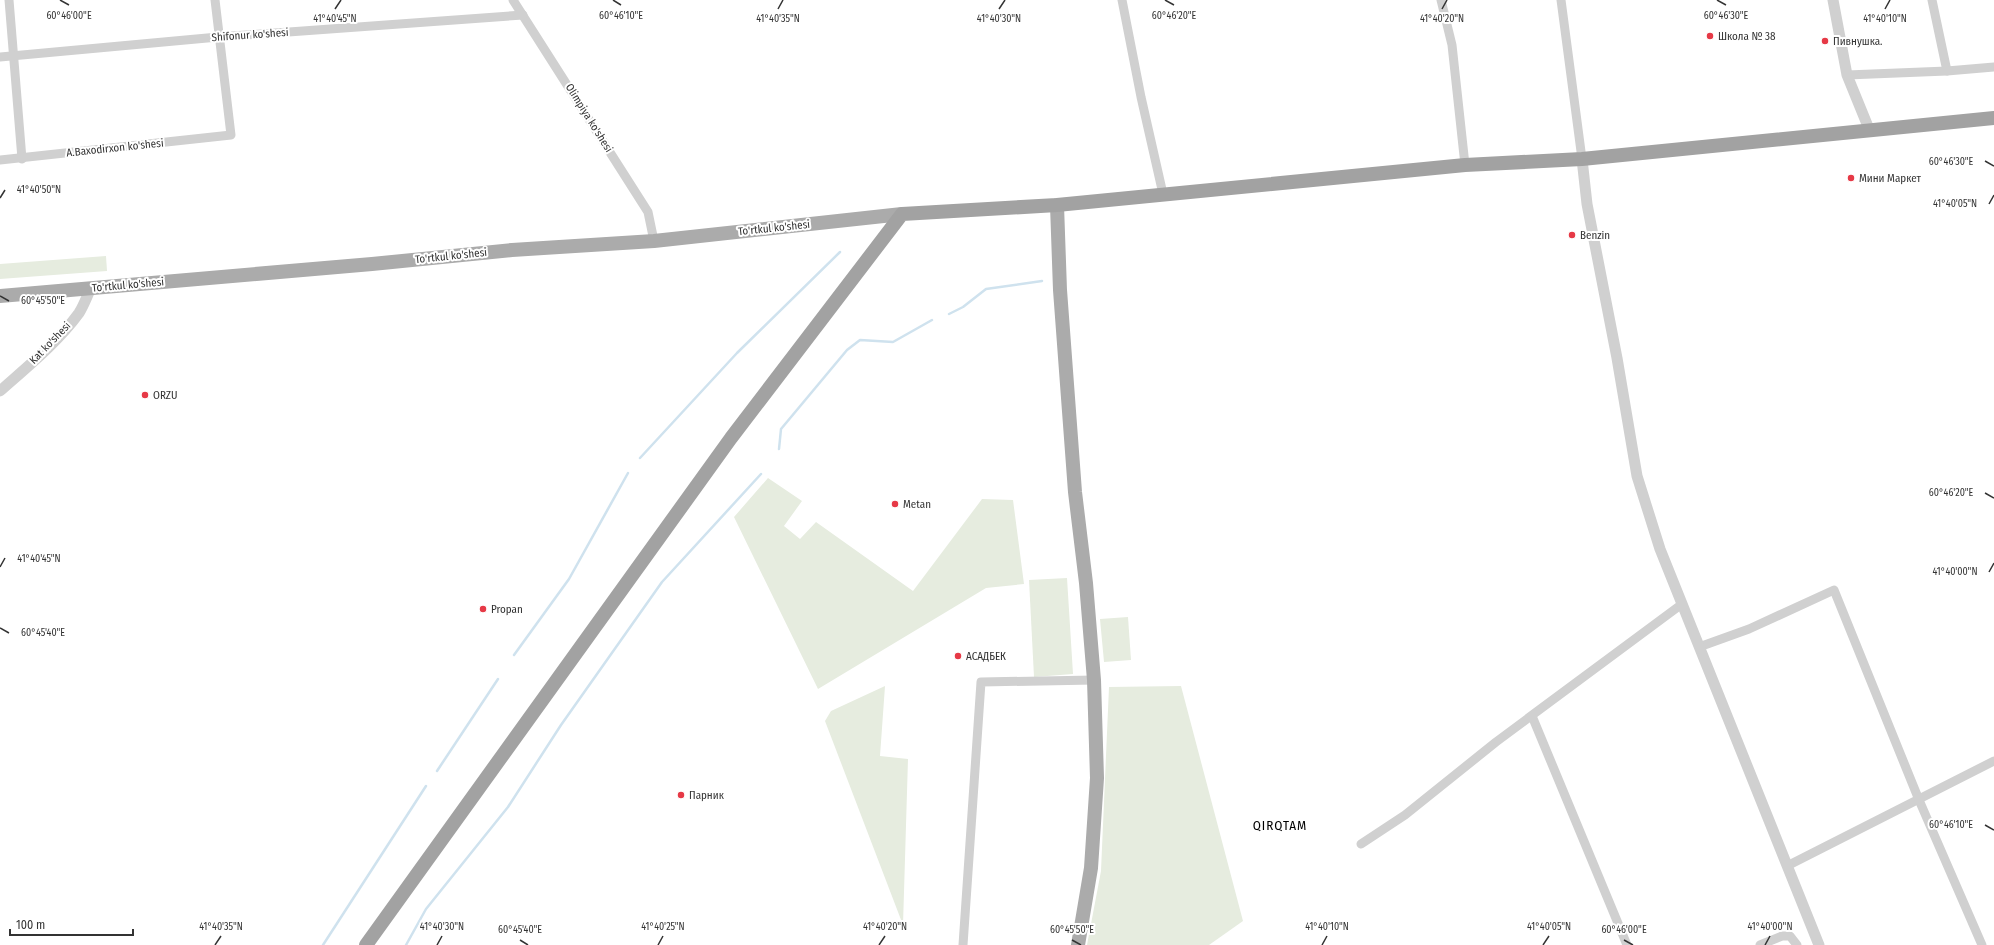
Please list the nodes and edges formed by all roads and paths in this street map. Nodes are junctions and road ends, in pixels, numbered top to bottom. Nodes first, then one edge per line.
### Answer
1 (9, 0) edge
2 (215, 0) edge
3 (513, 0) edge
4 (1122, 0) edge
5 (1441, 0) edge
6 (1561, 0) edge
7 (1833, 0) edge
8 (1932, 0) edge
9 (523, 15) junction
10 (218, 37) junction
11 (14, 56) junction
12 (0, 57) edge
13 (1994, 67) edge
14 (1947, 71) junction
15 (1847, 75) junction
16 (1994, 118) edge
17 (1869, 129) junction
18 (22, 159) junction
19 (1582, 159) junction
20 (0, 160) edge
21 (1465, 165) junction
22 (1163, 194) junction
23 (1057, 206) junction
24 (902, 214) junction
25 (654, 240) junction
26 (91, 288) junction
27 (0, 296) edge
28 (0, 391) edge
29 (1682, 604) junction
30 (1699, 647) junction
31 (1094, 680) junction
32 (1532, 716) junction
33 (1994, 761) edge
34 (1919, 800) junction
35 (1360, 844) dead end
36 (1787, 866) junction
37 (366, 945) edge
38 (963, 945) edge
39 (1078, 945) edge
40 (1627, 945) edge
41 (1760, 945) edge
42 (1797, 945) edge
43 (1819, 945) edge
44 (1982, 945) edge

1 - 11 street
2 - 10 street
3 - 9 street, Olimpiya ko'shesi
4 - 22 street
5 - 21 street
6 - 19 street
7 - 15 street
8 - 14 street
9 - 10 street, Shifonur ko'shesi
9 - 25 street, Olimpiya ko'shesi
10 - 11 street, Shifonur ko'shesi
10 - 18 street, A.Baxodirxon ko'shesi
11 - 12 street, Shifonur ko'shesi
11 - 18 street
13 - 14 street
14 - 15 street
15 - 17 street
16 - 17 highway
17 - 19 highway
18 - 20 street, A.Baxodirxon ko'shesi
19 - 21 highway
19 - 29 street
21 - 22 highway
22 - 23 highway
23 - 24 highway
23 - 31 main road
24 - 25 main road, To'rtkul ko'shesi
24 - 37 highway
25 - 26 main road, To'rtkul ko'shesi
26 - 27 main road, To'rtkul ko'shesi
26 - 28 street, Kat ko'shesi
29 - 30 street
29 - 32 street
30 - 34 street
30 - 36 street
31 - 38 street
31 - 39 main road
32 - 35 street
32 - 40 street
33 - 34 street
34 - 36 street
34 - 44 street
36 - 43 street
41 - 42 street

